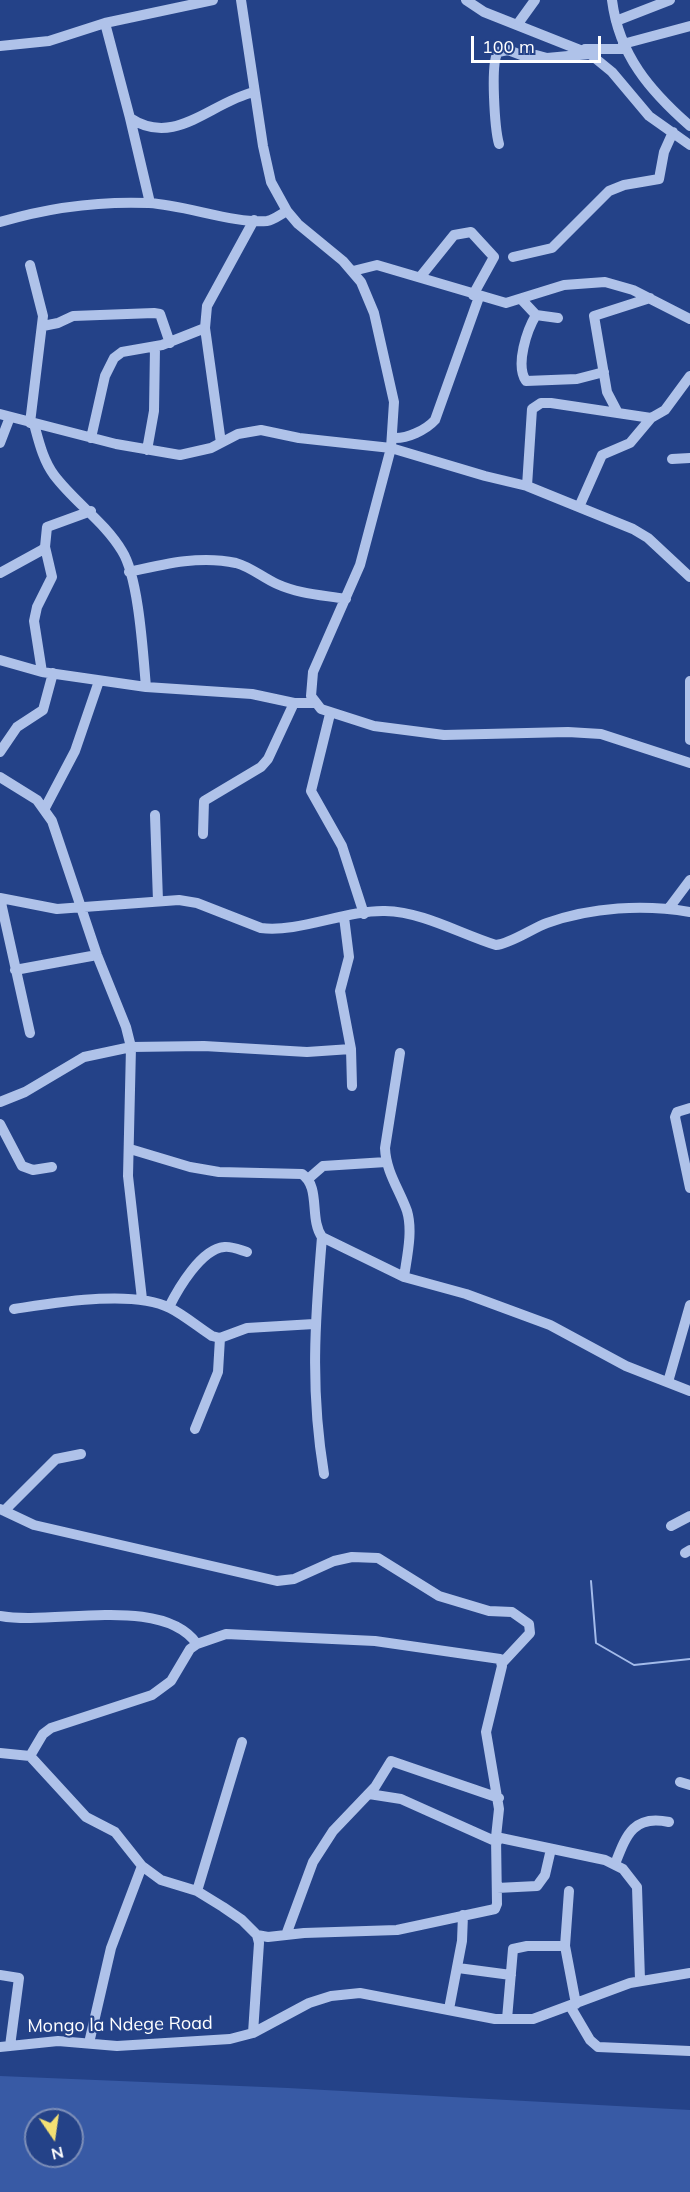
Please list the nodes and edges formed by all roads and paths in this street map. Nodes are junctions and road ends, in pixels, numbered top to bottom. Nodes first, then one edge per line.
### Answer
1 (213, 0) edge
2 (241, 0) edge
3 (466, 0) edge
4 (535, 0) edge
5 (612, 0) edge
6 (670, 0) edge
7 (616, 21) junction
8 (105, 23) junction
9 (517, 25) junction
10 (690, 26) edge
11 (0, 46) edge
12 (624, 47) junction
13 (586, 52) junction
14 (255, 92) junction
15 (130, 118) junction
16 (689, 124) edge
17 (672, 132) junction
18 (499, 144) dead end
19 (690, 145) edge
20 (150, 203) junction
21 (287, 211) junction
22 (254, 220) junction
23 (0, 222) edge
24 (513, 257) dead end
25 (30, 266) dead end
26 (353, 271) junction
27 (421, 276) junction
28 (476, 296) junction
29 (650, 298) junction
30 (521, 299) junction
31 (536, 315) junction
32 (558, 318) dead end
33 (690, 319) edge
34 (43, 326) junction
35 (205, 328) junction
36 (170, 343) junction
37 (154, 347) junction
38 (603, 372) junction
39 (690, 376) edge
40 (618, 413) junction
41 (5, 415) edge
42 (651, 418) junction
43 (32, 423) junction
44 (91, 438) junction
45 (0, 443) edge
46 (221, 443) junction
47 (392, 443) junction
48 (147, 450) junction
49 (690, 458) edge
50 (672, 459) dead end
51 (527, 486) junction
52 (579, 507) junction
53 (91, 511) junction
54 (45, 547) junction
55 (129, 572) junction
56 (0, 573) edge
57 (690, 577) edge
58 (346, 599) junction
59 (0, 660) edge
60 (47, 673) junction
61 (99, 681) junction
62 (690, 681) edge
63 (146, 687) junction
64 (294, 703) junction
65 (314, 703) junction
66 (330, 714) junction
67 (690, 740) edge
68 (0, 752) edge
69 (690, 763) edge
70 (0, 777) edge
71 (45, 808) junction
72 (155, 815) dead end
73 (203, 834) dead end
74 (690, 880) edge
75 (0, 898) edge
76 (158, 901) junction
77 (81, 906) junction
78 (669, 908) junction
79 (690, 912) edge
80 (364, 914) junction
81 (344, 917) junction
82 (97, 955) junction
83 (15, 970) junction
84 (30, 1033) dead end
85 (131, 1047) junction
86 (351, 1048) junction
87 (400, 1053) dead end
88 (352, 1086) dead end
89 (0, 1102) edge
90 (690, 1108) edge
91 (0, 1124) edge
92 (130, 1149) junction
93 (386, 1162) junction
94 (52, 1167) dead end
95 (308, 1179) junction
96 (690, 1188) edge
97 (322, 1237) junction
98 (247, 1252) dead end
99 (404, 1277) junction
100 (142, 1299) junction
101 (690, 1305) edge
102 (169, 1307) junction
103 (14, 1309) dead end
104 (315, 1324) junction
105 (220, 1338) junction
106 (668, 1382) junction
107 (690, 1391) edge
108 (195, 1429) dead end
109 (81, 1454) dead end
110 (324, 1474) dead end
111 (2, 1510) edge
112 (690, 1516) edge
113 (671, 1526) dead end
114 (0, 1616) edge
115 (197, 1644) junction
116 (503, 1662) junction
117 (242, 1742) dead end
118 (0, 1753) edge
119 (30, 1756) junction
120 (369, 1794) junction
121 (499, 1798) junction
122 (669, 1822) dead end
123 (497, 1839) junction
124 (550, 1849) junction
125 (615, 1864) junction
126 (142, 1866) junction
127 (497, 1888) junction
128 (197, 1891) junction
129 (569, 1891) dead end
130 (463, 1915) junction
131 (257, 1935) junction
132 (286, 1935) junction
133 (565, 1946) junction
134 (458, 1968) junction
135 (1, 1973) edge
136 (690, 1973) edge
137 (511, 1975) junction
138 (640, 1980) junction
139 (573, 2005) junction
140 (449, 2009) junction
141 (507, 2019) junction
142 (253, 2033) junction
143 (89, 2043) junction
144 (5, 2046) edge
145 (690, 2051) edge

1 - 8 street
2 - 14 street
3 - 9 street
4 - 9 street
5 - 7 street
6 - 7 street
7 - 12 street
8 - 11 street
8 - 15 street
9 - 13 street
10 - 12 street
12 - 13 street
12 - 16 street
13 - 17 street
13 - 18 street
14 - 15 street
14 - 21 street
15 - 20 street
17 - 19 street
17 - 24 street
20 - 22 street
20 - 23 street
21 - 22 street
21 - 26 street
22 - 35 street
25 - 34 street
26 - 27 street
26 - 47 street
27 - 28 street
27 - 28 street
28 - 30 street
28 - 47 street
29 - 30 street
29 - 33 street
29 - 38 street
30 - 31 street
31 - 32 street
31 - 38 street
34 - 36 street
34 - 43 street
35 - 36 street
35 - 46 street
36 - 37 street
37 - 44 street
37 - 48 street
38 - 40 street
39 - 42 street
40 - 42 street
40 - 51 street
41 - 43 street
41 - 45 street
42 - 52 street
43 - 44 street
43 - 53 street
44 - 48 street
46 - 47 street
46 - 48 street
47 - 51 street
47 - 58 street
49 - 50 street
51 - 52 street
52 - 57 street
53 - 54 street
53 - 55 street
54 - 56 street
54 - 60 street
55 - 58 street
55 - 63 street
58 - 65 street
59 - 60 street
60 - 61 street
60 - 68 street
61 - 63 street
61 - 71 street
62 - 67 street
63 - 64 street
64 - 65 street
64 - 73 street
65 - 66 street
66 - 69 street
66 - 80 street
70 - 71 street
71 - 77 street
72 - 76 street
74 - 78 street
75 - 77 street
75 - 83 street
76 - 77 street
76 - 81 street
77 - 82 street
78 - 79 street
78 - 80 street
80 - 81 street
81 - 86 street
82 - 83 street
82 - 85 street
83 - 84 street
85 - 86 street
85 - 89 street
85 - 92 street
86 - 88 street
87 - 93 street
90 - 96 street
91 - 94 street
92 - 95 street
92 - 100 street
93 - 95 street
93 - 99 street
95 - 97 street
97 - 99 street
97 - 104 street
98 - 102 street
99 - 106 street
100 - 102 street
100 - 103 street
101 - 106 street
102 - 105 street
104 - 105 street
104 - 110 street
105 - 108 street
106 - 107 street
109 - 111 street
111 - 116 street
112 - 113 street
114 - 115 street
115 - 116 street
115 - 119 street
116 - 121 street
117 - 128 street
118 - 119 street
119 - 126 street
120 - 121 street
120 - 123 street
120 - 132 street
121 - 123 street
122 - 125 street
123 - 124 street
123 - 127 street
124 - 125 street
124 - 127 street
125 - 138 street
126 - 128 street
126 - 143 street
127 - 130 street
128 - 131 street
129 - 133 street
130 - 132 street
130 - 134 street
131 - 132 street
131 - 142 street
133 - 137 street
133 - 139 street
134 - 137 street
134 - 140 street
135 - 144 street
136 - 138 street, Mongo la Ndege Road
137 - 141 street
138 - 139 street, Mongo la Ndege Road
139 - 141 street, Mongo la Ndege Road
139 - 145 street
140 - 141 street, Mongo la Ndege Road
140 - 142 street, Mongo la Ndege Road
142 - 143 street, Mongo la Ndege Road
143 - 144 street, Mongo la Ndege Road

